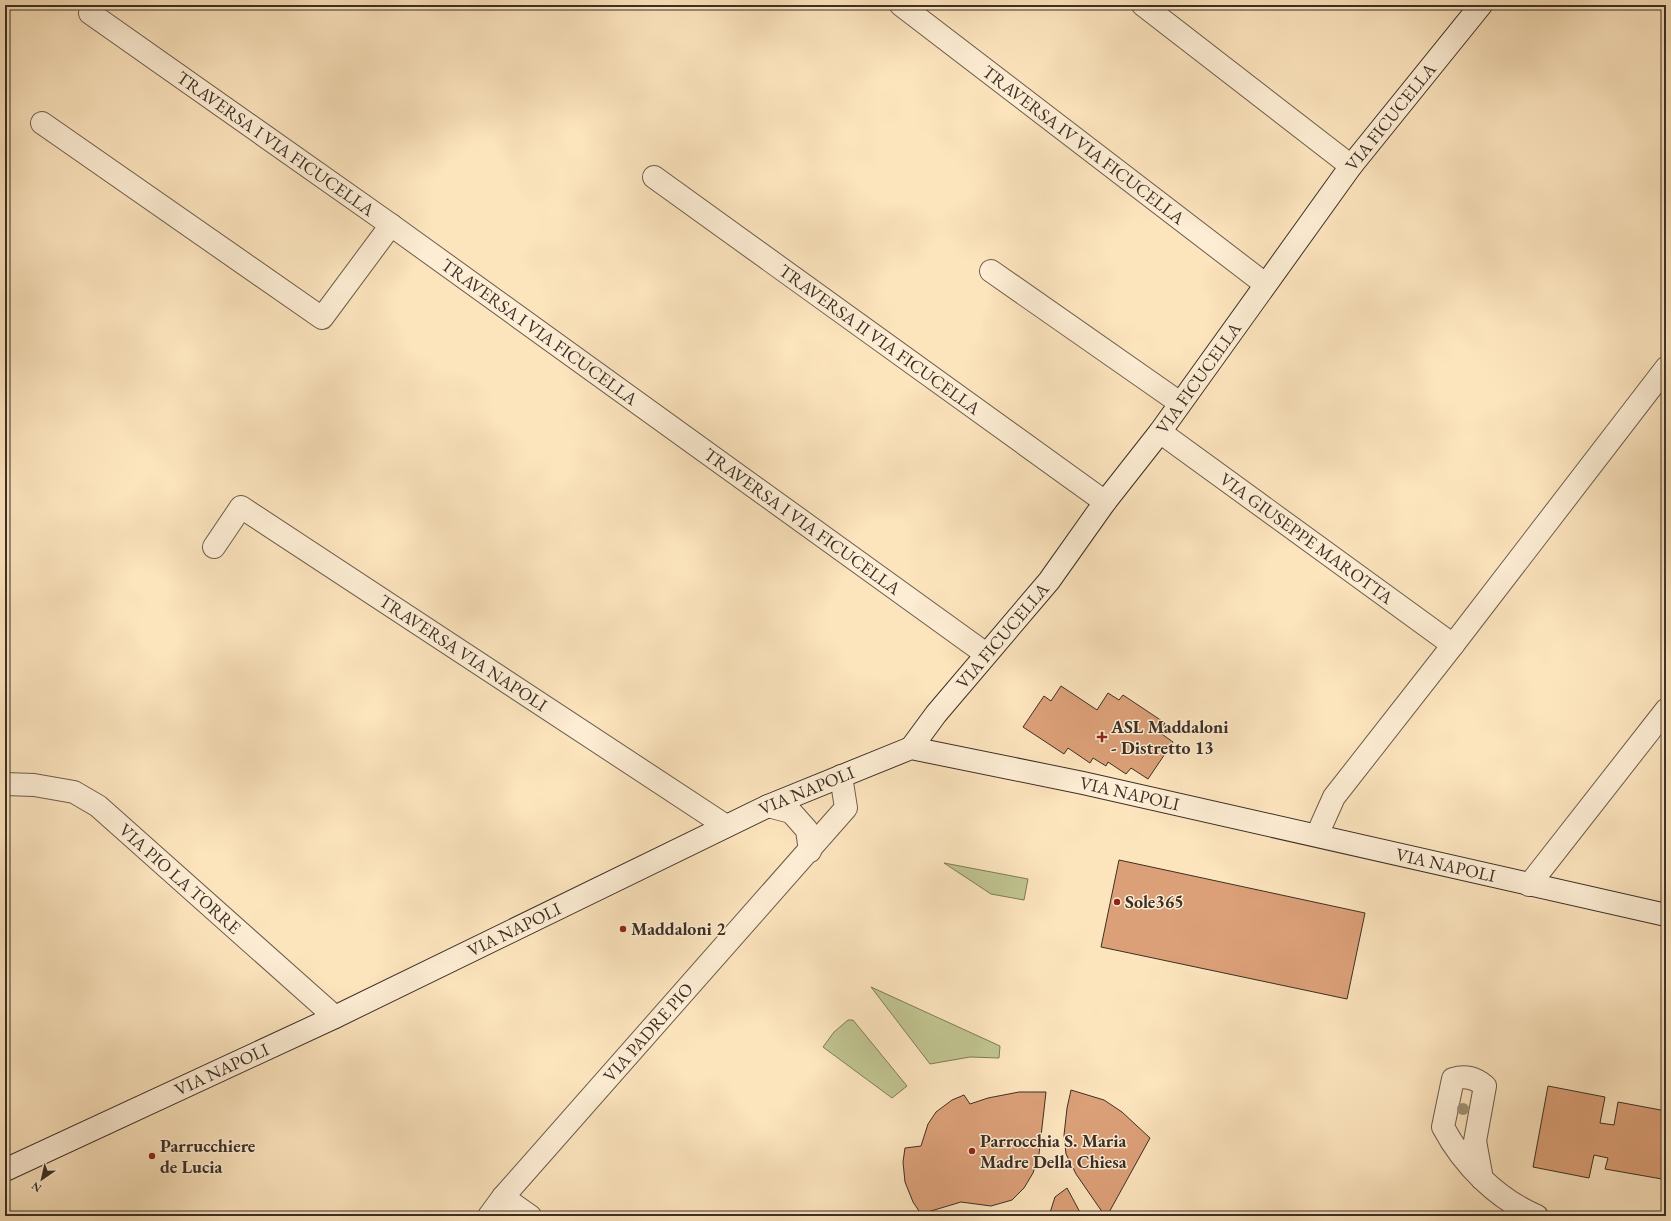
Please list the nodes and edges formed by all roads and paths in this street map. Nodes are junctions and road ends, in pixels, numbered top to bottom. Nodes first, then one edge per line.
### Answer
1 (901, 5) edge
2 (1143, 5) edge
3 (1481, 5) edge
4 (90, 13) dead end
5 (42, 123) dead end
6 (1351, 166) junction
7 (654, 177) dead end
8 (391, 225) junction
9 (991, 271) dead end
10 (1265, 284) junction
11 (1666, 368) edge
12 (1180, 403) junction
13 (1160, 432) junction
14 (1105, 502) junction
15 (214, 547) dead end
16 (1453, 645) junction
17 (986, 654) junction
18 (1666, 710) edge
19 (911, 748) junction
20 (841, 776) junction
21 (5, 784) edge
22 (768, 806) junction
23 (726, 826) junction
24 (1317, 835) junction
25 (810, 850) junction
26 (1529, 885) junction
27 (1666, 916) edge
28 (335, 1016) junction
29 (5, 1170) edge
30 (1482, 1179) dead end
31 (503, 1197) junction
32 (489, 1216) edge
33 (530, 1216) edge
34 (1537, 1216) edge

1 - 10 street, TRAVERSA IV VIA FICUCELLA
2 - 6 street
3 - 6 street, VIA FICUCELLA
4 - 8 street, TRAVERSA I VIA FICUCELLA
5 - 8 street
6 - 10 street, VIA FICUCELLA
7 - 14 street, TRAVERSA II VIA FICUCELLA
8 - 17 street, TRAVERSA I VIA FICUCELLA
9 - 12 street
10 - 12 street, VIA FICUCELLA
11 - 16 street
12 - 13 street, VIA FICUCELLA
13 - 14 street, VIA FICUCELLA
13 - 16 street, VIA GIUSEPPE MAROTTA
14 - 17 street, VIA FICUCELLA
15 - 23 street, TRAVERSA VIA NAPOLI
16 - 24 street
17 - 19 street, VIA FICUCELLA
18 - 26 street
19 - 20 street, VIA NAPOLI
19 - 24 street, VIA NAPOLI
20 - 22 street, VIA NAPOLI
20 - 25 street, VIA PADRE PIO
21 - 28 street, VIA PIO LA TORRE
22 - 23 street, VIA NAPOLI
22 - 25 street
23 - 28 street, VIA NAPOLI
24 - 26 street, VIA NAPOLI
25 - 31 street, VIA PADRE PIO
26 - 27 street, VIA NAPOLI
28 - 29 street, VIA NAPOLI
30 - 34 street
31 - 32 street, VIA PADRE PIO
31 - 33 street

